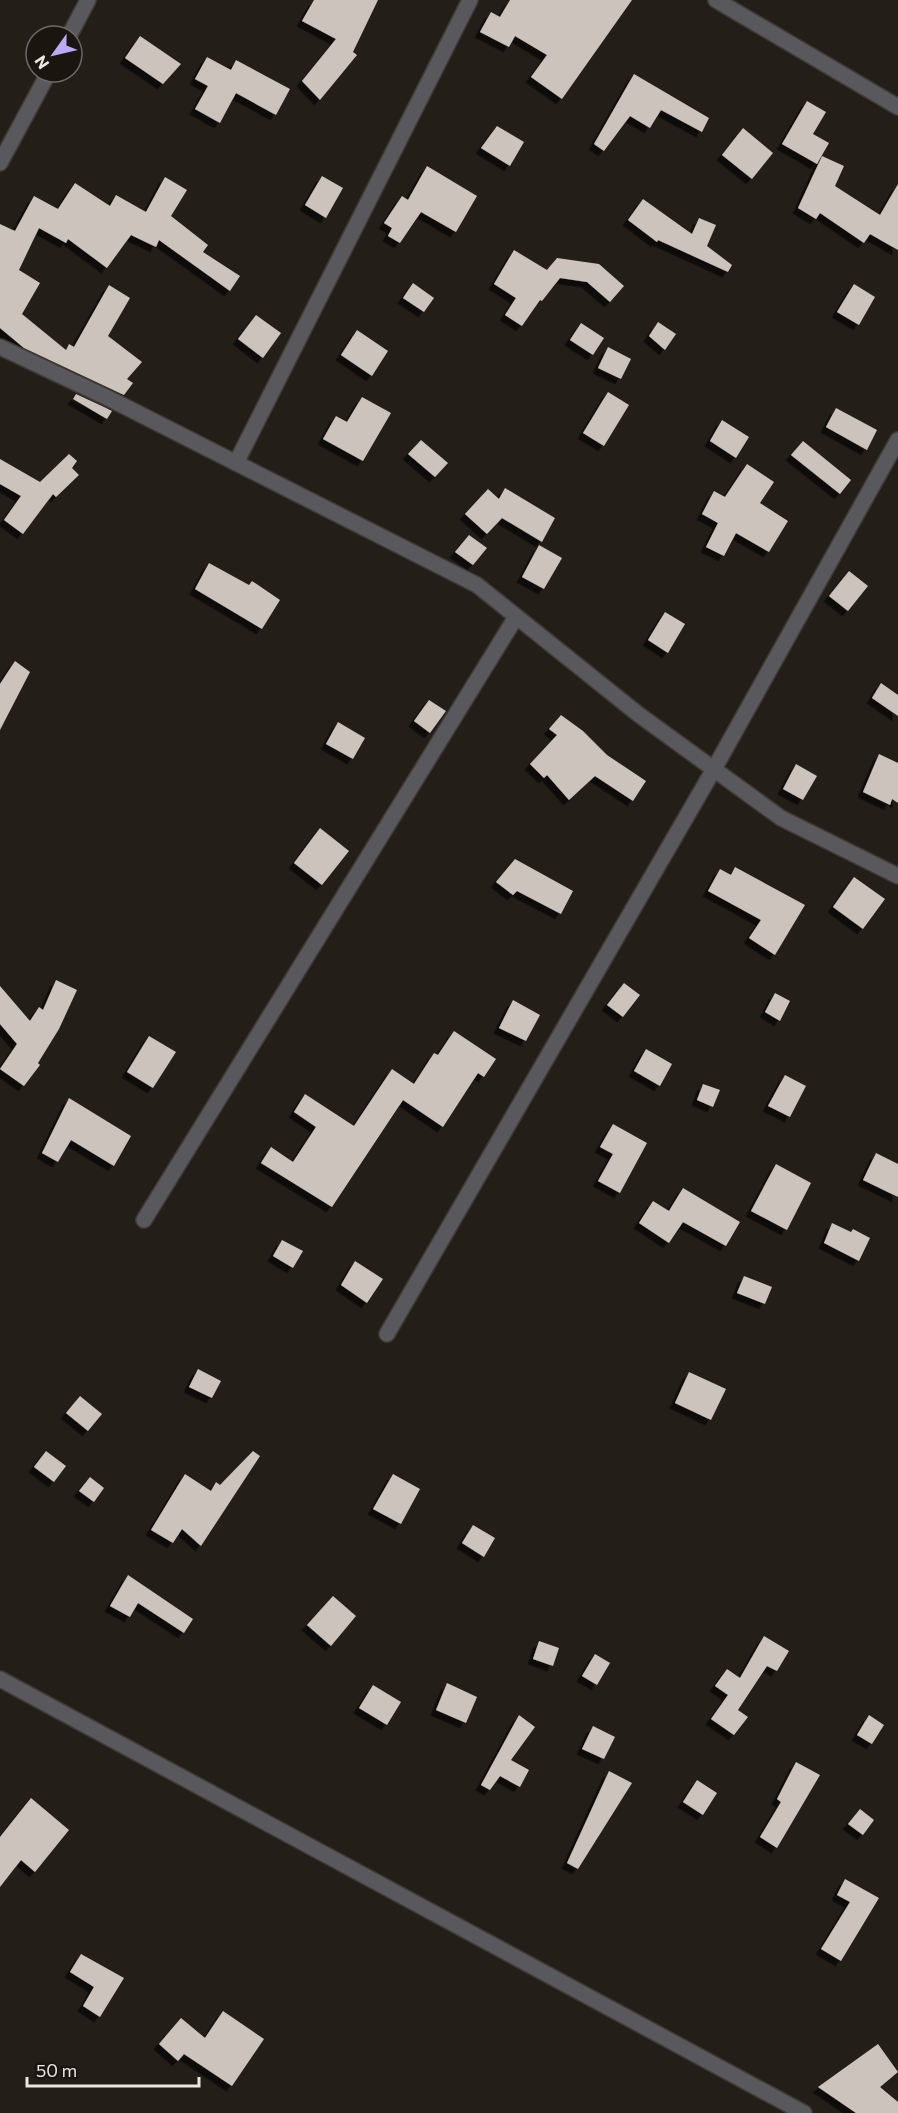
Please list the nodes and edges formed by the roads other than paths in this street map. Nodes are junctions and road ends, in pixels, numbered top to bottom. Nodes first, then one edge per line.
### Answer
1 (88, 0) edge
2 (470, 0) edge
3 (716, 0) edge
4 (75, 24) edge
5 (43, 84) edge
6 (898, 107) edge
7 (0, 163) edge
8 (0, 347) edge
9 (898, 440) edge
10 (236, 463) junction
11 (516, 616) junction
12 (714, 769) junction
13 (898, 876) edge
14 (144, 1220) dead end
15 (387, 1334) dead end
16 (0, 1679) edge
17 (804, 2113) edge

1 - 4 street
2 - 10 street
3 - 6 street
5 - 7 street
8 - 10 street
9 - 12 street
10 - 11 street
11 - 12 street
11 - 14 street
12 - 13 street
12 - 15 street
16 - 17 street

